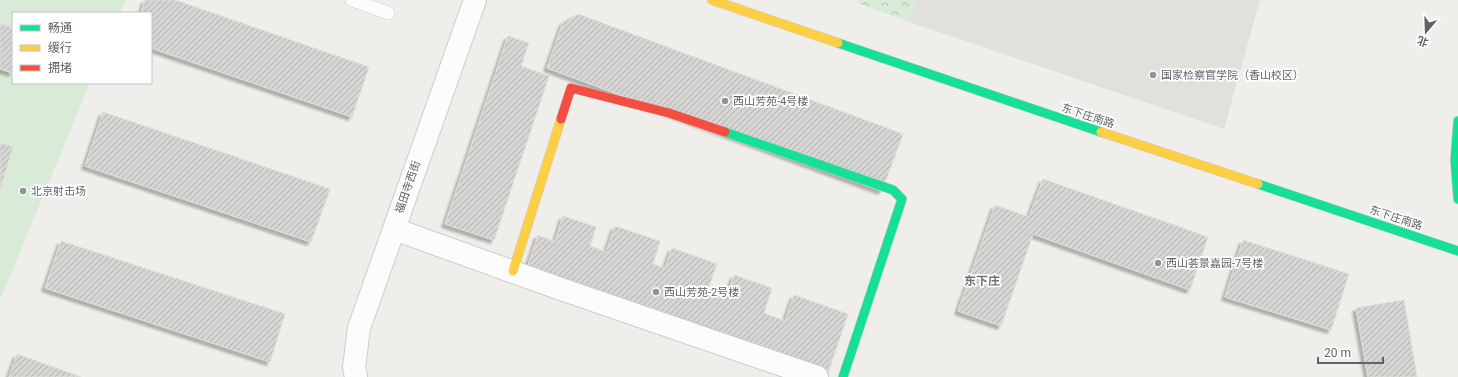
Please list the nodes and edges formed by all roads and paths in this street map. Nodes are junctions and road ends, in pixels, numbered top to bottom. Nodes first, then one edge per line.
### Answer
1 (352, 0) edge
2 (474, 0) edge
3 (712, 0) edge
4 (388, 13) dead end
5 (1458, 121) edge
6 (1458, 199) edge
7 (394, 229) junction
8 (1458, 251) edge
9 (513, 271) junction
10 (356, 377) edge
11 (817, 377) edge
12 (843, 377) edge

1 - 4 lane
2 - 7 street, 福田寺西街
3 - 8 street, 东下庄南路
5 - 6 street
7 - 9 street
7 - 10 street, 福田寺西街
9 - 11 street
9 - 12 street

